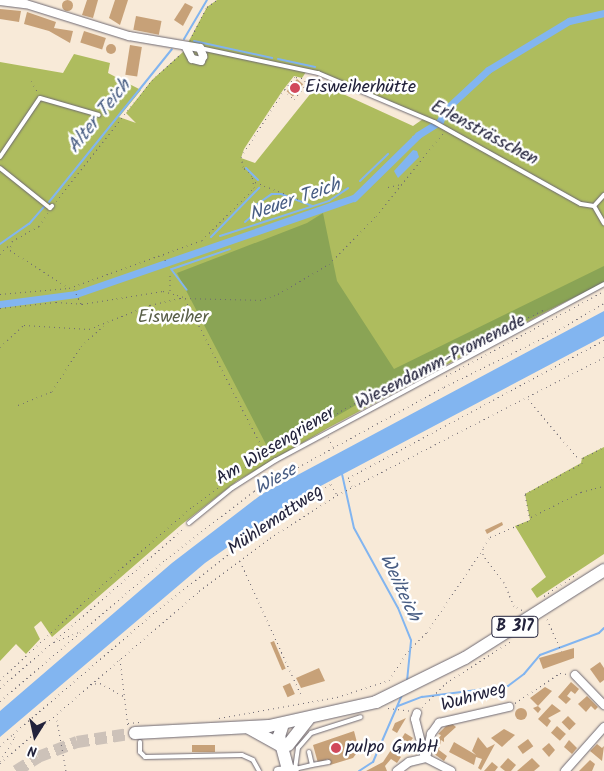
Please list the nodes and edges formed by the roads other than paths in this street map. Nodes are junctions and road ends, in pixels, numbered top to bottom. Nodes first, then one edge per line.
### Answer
1 (0, 1) edge
2 (26, 2) edge
3 (186, 47) junction
4 (200, 48) junction
5 (99, 115) dead end
6 (0, 157) edge
7 (0, 168) edge
8 (604, 195) edge
9 (594, 206) junction
10 (51, 207) road end
11 (604, 223) edge
12 (604, 284) edge
13 (189, 523) road end
14 (604, 570) edge
15 (575, 674) road end
16 (604, 705) edge
17 (509, 707) road end
18 (417, 712) dead end
19 (361, 717) dead end
20 (308, 719) junction
21 (283, 724) junction
22 (604, 727) edge
23 (249, 728) junction
24 (133, 732) joint
25 (284, 745) junction
26 (309, 752) dead end
27 (425, 758) junction
28 (329, 762) dead end
29 (312, 765) junction
30 (287, 768) edge
31 (259, 771) edge
32 (397, 771) edge
33 (451, 771) edge
34 (565, 771) edge

1 - 2 street, Erlensträsschen
2 - 3 street, Erlensträsschen
3 - 4 street, Erlensträsschen
3 - 4 street, Erlensträsschen
4 - 9 lane, Erlensträsschen
5 - 6 lane
7 - 10 lane
8 - 9 lane
9 - 11 lane
12 - 13 lane, Am Wiesengriener
14 - 20 main road, B 317
15 - 16 street
17 - 27 street, Wuhrweg
18 - 27 street
19 - 30 lane
20 - 21 main road, B 317
20 - 25 main road
21 - 23 main road, B 317
21 - 25 main road
22 - 34 street
23 - 24 main road, B 317
23 - 25 main road
24 - 31 lane
25 - 30 main road
26 - 29 lane
27 - 32 street
27 - 33 street
28 - 29 lane
29 - 30 lane

